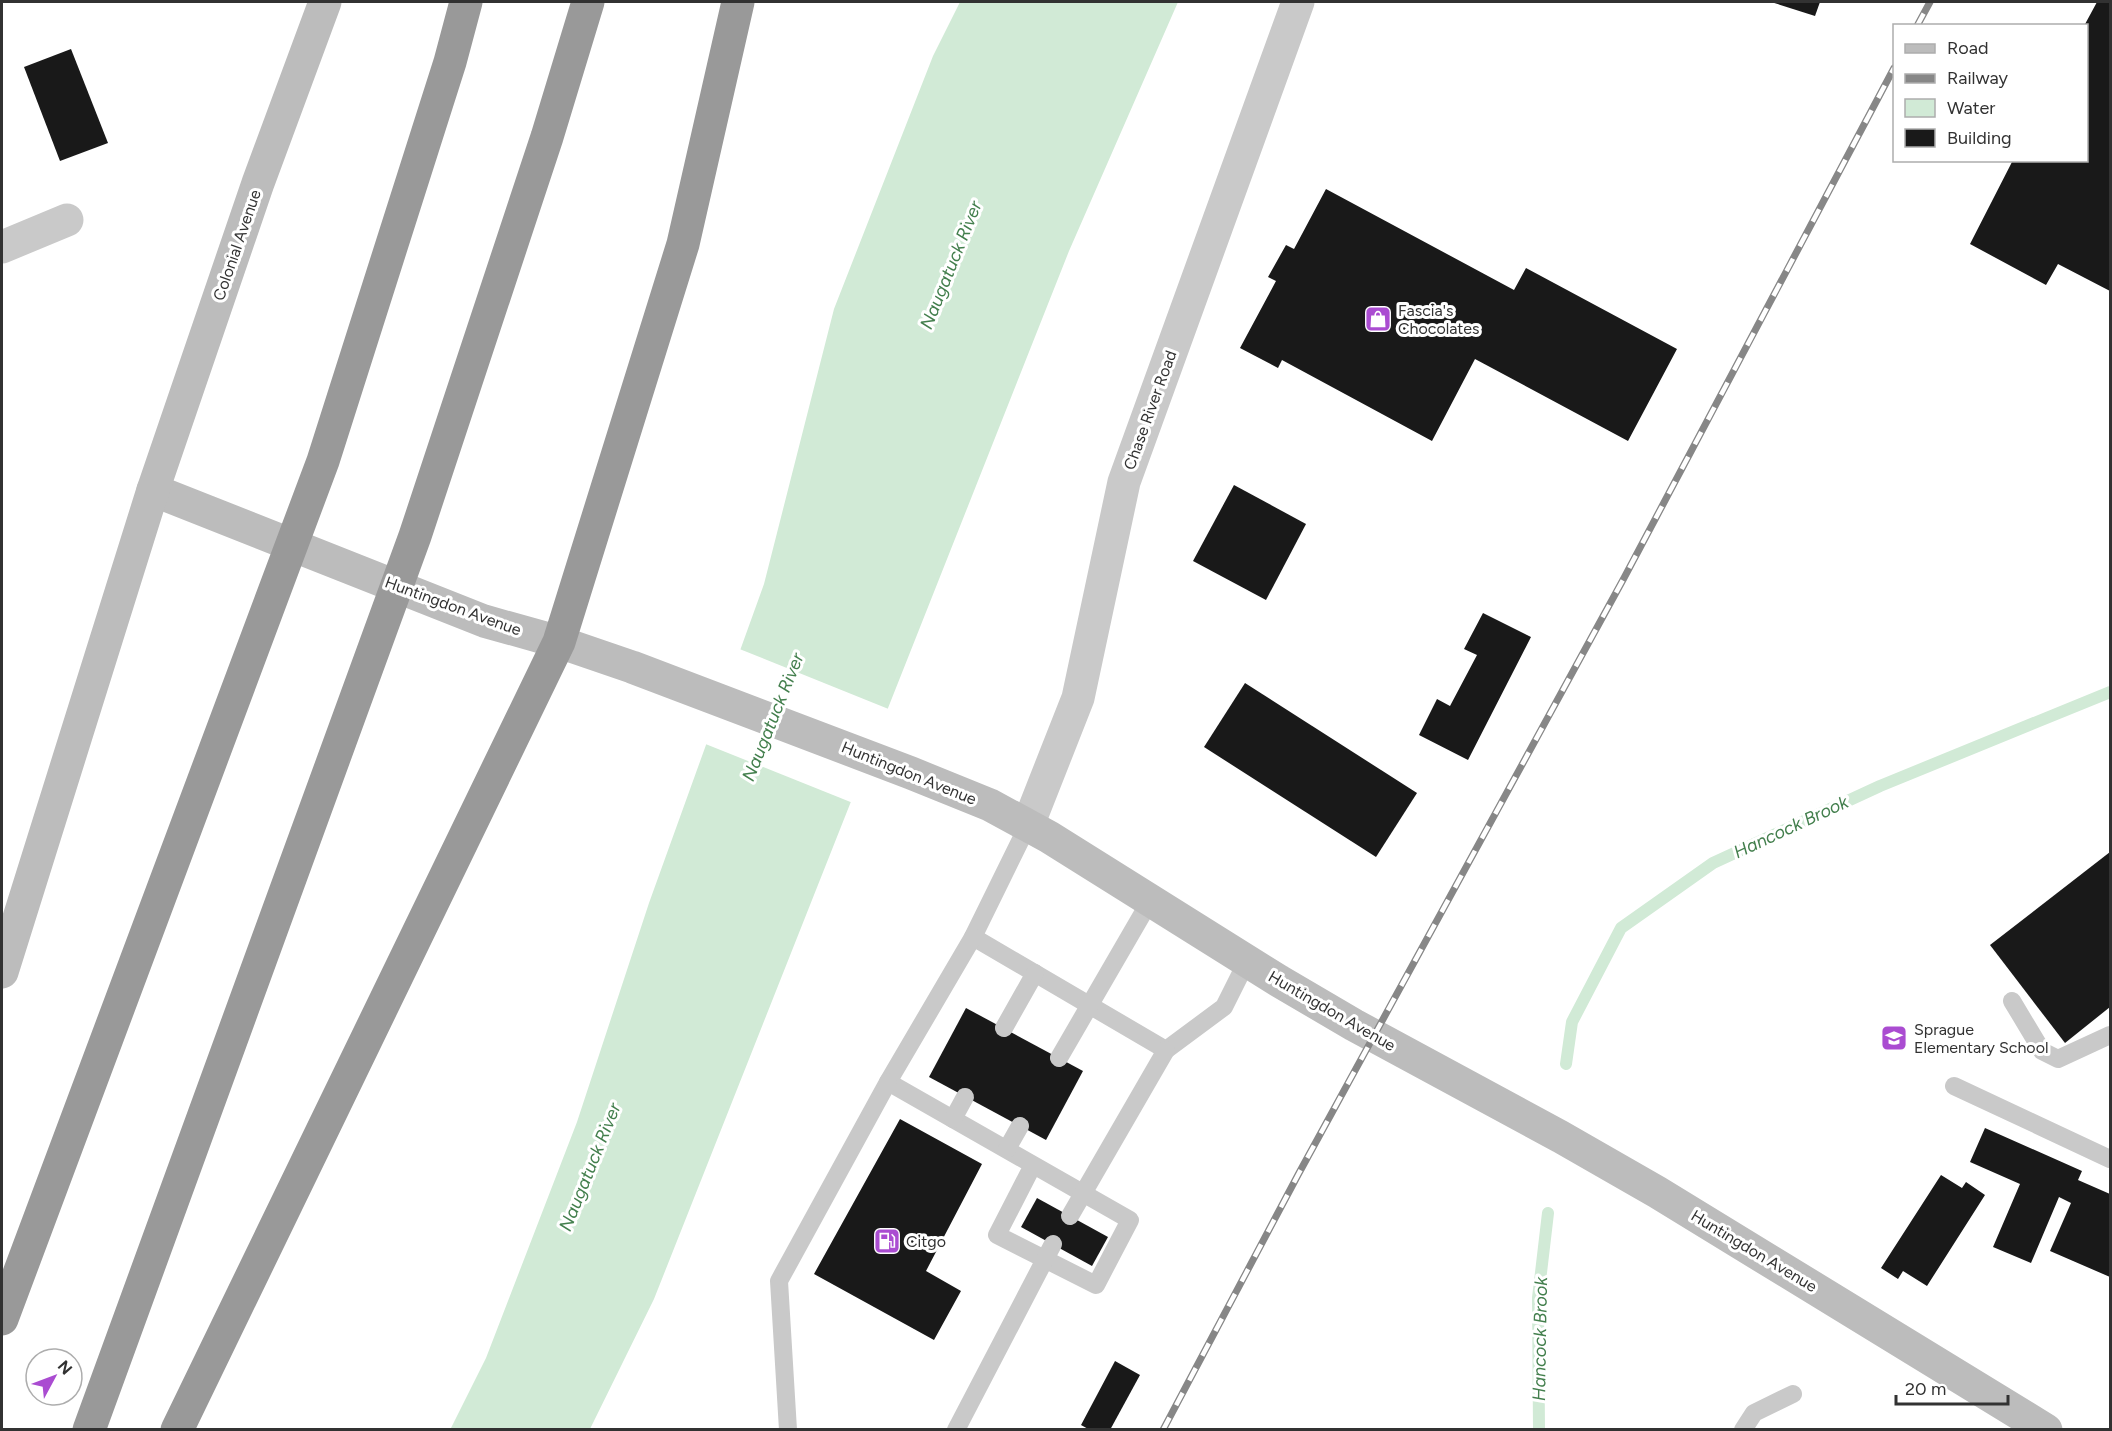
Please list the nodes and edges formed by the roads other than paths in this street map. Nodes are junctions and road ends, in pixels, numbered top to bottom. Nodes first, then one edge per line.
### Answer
1 (325, 2) edge
2 (466, 2) edge
3 (588, 2) edge
4 (738, 2) edge
5 (1298, 2) edge
6 (67, 220) dead end
7 (2, 247) edge
8 (153, 490) junction
9 (559, 642) junction
10 (1028, 825) junction
11 (1150, 901) junction
12 (973, 937) junction
13 (1246, 961) junction
14 (2, 972) edge
15 (1035, 973) junction
16 (2012, 1001) dead end
17 (1089, 1004) junction
18 (1004, 1029) dead end
19 (2110, 1035) edge
20 (1166, 1050) junction
21 (1059, 1058) dead end
22 (888, 1082) junction
23 (1954, 1086) dead end
24 (965, 1097) dead end
25 (953, 1119) junction
26 (1020, 1126) dead end
27 (1007, 1149) junction
28 (2110, 1159) edge
29 (1033, 1165) junction
30 (1082, 1191) junction
31 (1070, 1216) dead end
32 (1049, 1252) junction
33 (2, 1319) edge
34 (1793, 1394) dead end
35 (89, 1430) edge
36 (177, 1430) edge
37 (789, 1430) edge
38 (957, 1430) edge
39 (1743, 1430) edge
40 (2046, 1430) edge

1 - 8 main road, Colonial Avenue
2 - 33 highway
3 - 35 highway
4 - 9 highway
5 - 10 street, Chase River Road
6 - 7 street
8 - 9 main road, Huntingdon Avenue
8 - 14 main road
9 - 10 main road, Huntingdon Avenue
9 - 36 highway
10 - 11 main road, Huntingdon Avenue
10 - 12 lane
11 - 13 main road, Huntingdon Avenue
11 - 17 lane
12 - 15 lane
12 - 22 lane
13 - 20 lane
13 - 40 main road, Huntingdon Avenue
15 - 17 lane
15 - 18 lane
16 - 19 lane
17 - 20 lane
17 - 21 lane
20 - 30 lane
22 - 25 lane
22 - 37 lane
23 - 28 lane
24 - 25 lane
25 - 27 lane
26 - 27 lane
27 - 29 lane
29 - 30 lane
29 - 32 lane
30 - 31 lane
30 - 32 lane
32 - 38 lane
34 - 39 lane

